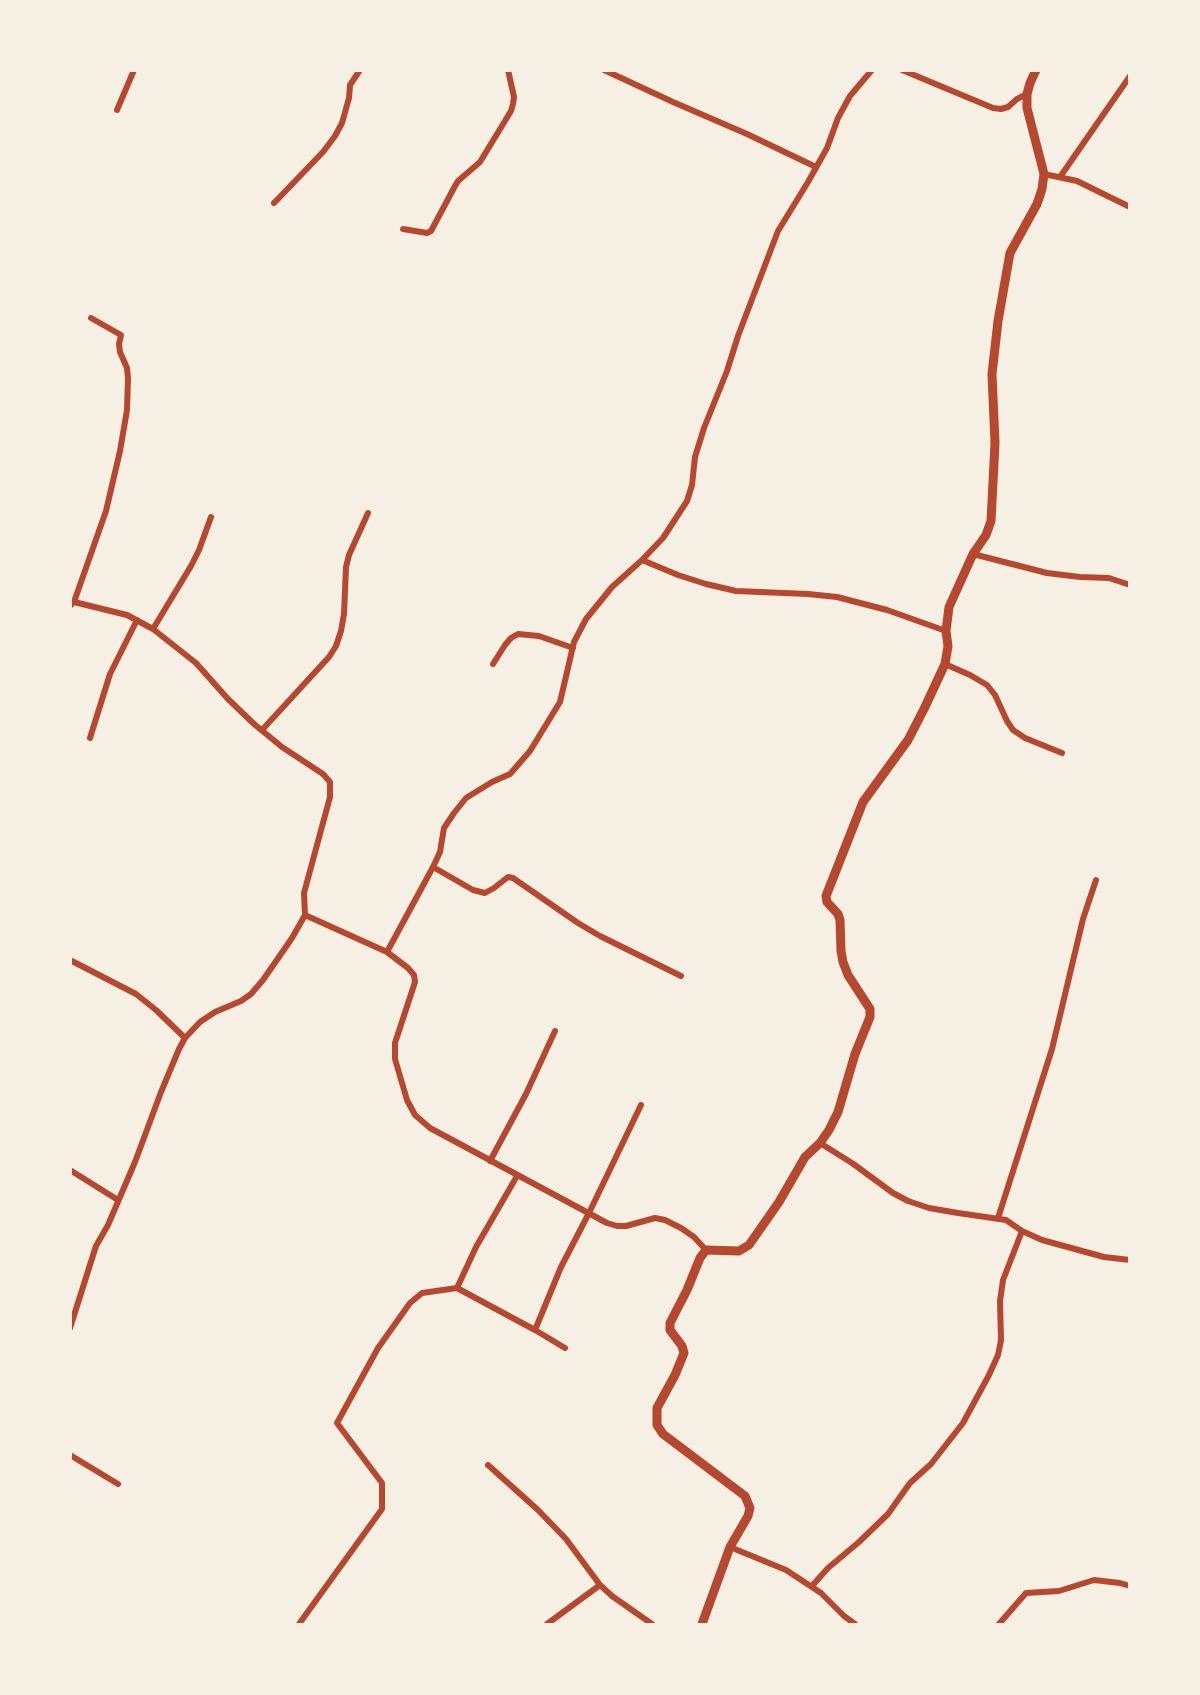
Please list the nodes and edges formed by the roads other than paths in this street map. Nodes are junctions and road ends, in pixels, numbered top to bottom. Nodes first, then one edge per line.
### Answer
1 (134, 70) edge
2 (360, 70) edge
3 (508, 70) edge
4 (604, 70) edge
5 (872, 70) edge
6 (902, 70) edge
7 (1036, 70) edge
8 (1130, 76) edge
9 (1027, 94) junction
10 (117, 110) dead end
11 (816, 167) junction
12 (1044, 174) junction
13 (1060, 177) junction
14 (274, 203) dead end
15 (1130, 207) edge
16 (403, 229) dead end
17 (90, 318) dead end
18 (368, 513) dead end
19 (211, 517) dead end
20 (972, 554) junction
21 (642, 560) junction
22 (1130, 585) edge
23 (72, 604) edge
24 (137, 620) junction
25 (153, 629) junction
26 (946, 631) junction
27 (573, 648) junction
28 (493, 664) dead end
29 (945, 664) junction
30 (262, 729) junction
31 (90, 738) dead end
32 (1062, 753) dead end
33 (433, 867) junction
34 (1096, 880) dead end
35 (305, 915) junction
36 (387, 952) junction
37 (70, 960) edge
38 (681, 976) dead end
39 (555, 1031) dead end
40 (185, 1038) junction
41 (641, 1105) dead end
42 (820, 1143) junction
43 (490, 1161) junction
44 (70, 1170) edge
45 (517, 1176) junction
46 (118, 1200) junction
47 (589, 1213) junction
48 (998, 1218) junction
49 (1022, 1231) junction
50 (706, 1250) junction
51 (1130, 1260) edge
52 (457, 1288) junction
53 (70, 1328) edge
54 (535, 1330) junction
55 (565, 1348) dead end
56 (70, 1455) edge
57 (488, 1465) dead end
58 (118, 1484) dead end
59 (730, 1547) junction
60 (600, 1584) junction
61 (812, 1586) junction
62 (1130, 1586) edge
63 (299, 1624) edge
64 (546, 1624) edge
65 (652, 1624) edge
66 (702, 1624) edge
67 (855, 1624) edge
68 (999, 1624) edge

1 - 10 street
2 - 14 street
3 - 16 street
4 - 11 street
5 - 11 street
6 - 9 street
7 - 9 street
8 - 13 street
9 - 12 street
11 - 21 street
12 - 13 street
12 - 20 street
13 - 15 street
17 - 23 street
18 - 30 street
19 - 25 street
20 - 22 street
20 - 26 street
21 - 26 street
21 - 27 street
23 - 24 street
24 - 25 street
24 - 31 street
25 - 30 street
26 - 29 street
27 - 28 street
27 - 33 street
29 - 32 street
29 - 42 street
30 - 35 street
33 - 36 street
33 - 38 street
34 - 48 street
35 - 36 street
35 - 40 street
36 - 43 street
37 - 40 street
39 - 43 street
40 - 46 street
41 - 47 street
42 - 48 street
42 - 50 street
43 - 45 street
44 - 46 street
45 - 47 street
45 - 52 street
46 - 53 street
47 - 50 street
47 - 54 street
48 - 49 street
49 - 51 street
49 - 61 street
50 - 59 street
52 - 54 street
52 - 63 street
54 - 55 street
56 - 58 street
57 - 60 street
59 - 61 street
59 - 66 street
60 - 64 street
60 - 65 street
61 - 67 street
62 - 68 street

